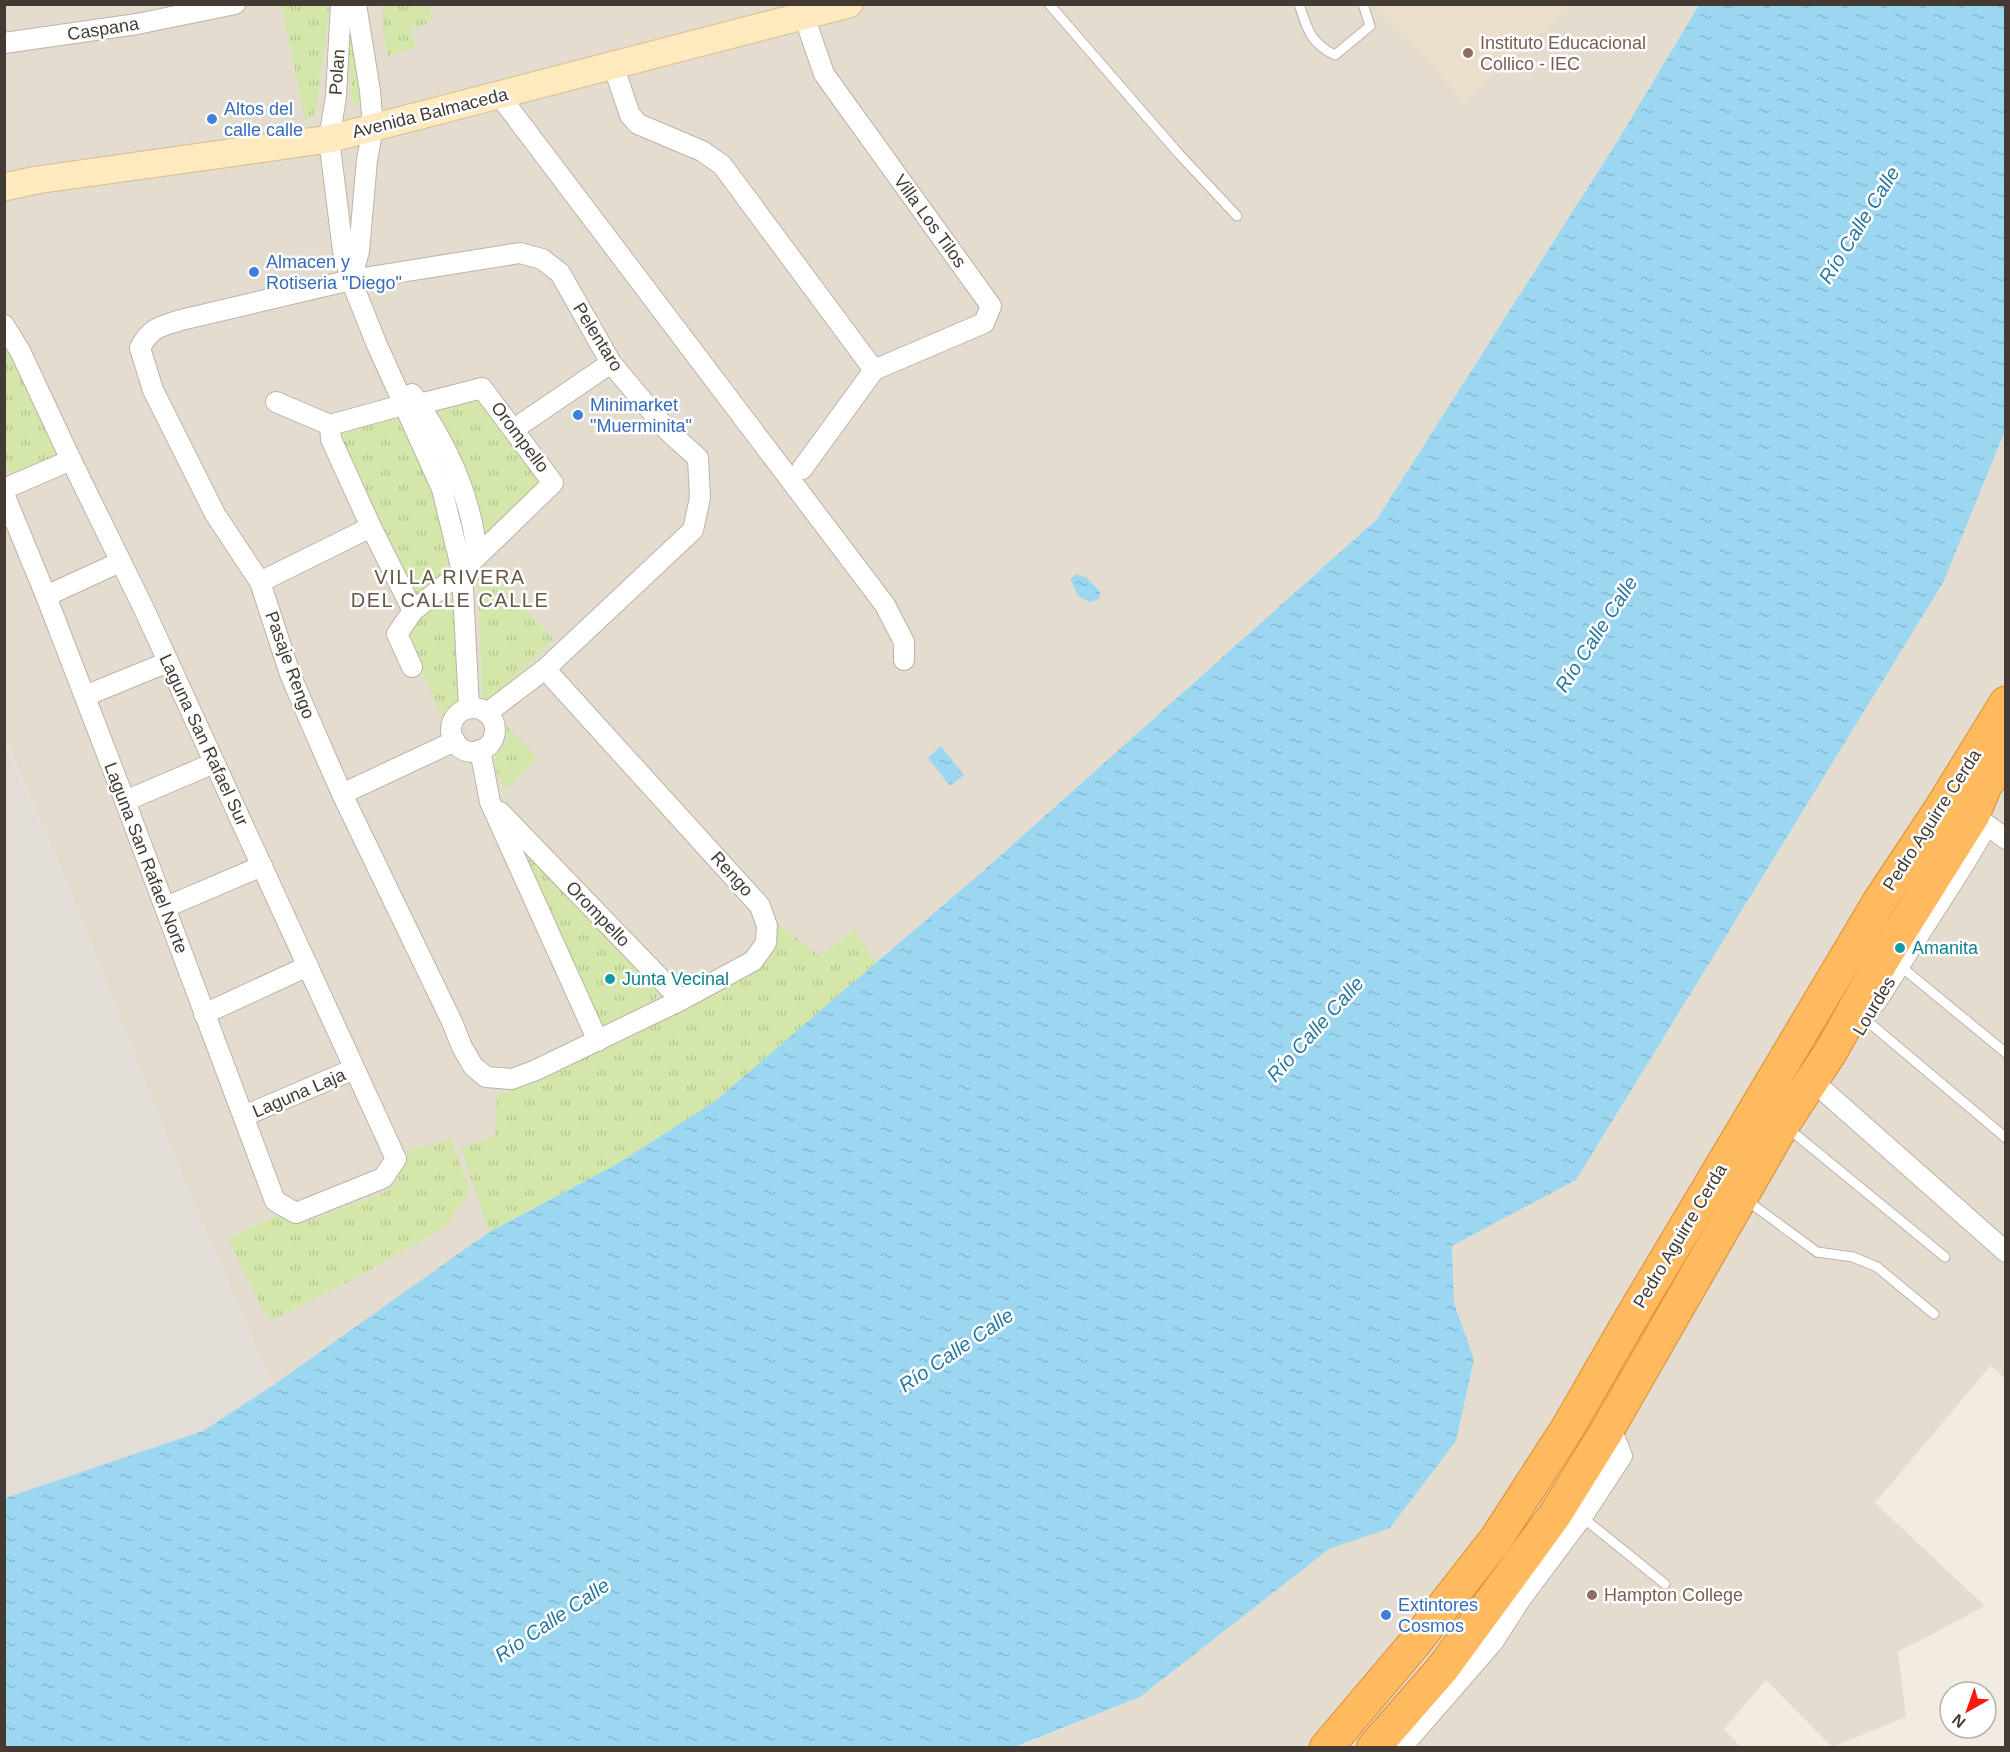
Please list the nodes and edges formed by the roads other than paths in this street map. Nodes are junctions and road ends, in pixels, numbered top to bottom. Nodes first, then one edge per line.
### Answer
1 (236, 4) edge
2 (341, 4) edge
3 (356, 4) edge
4 (849, 4) edge
5 (1049, 4) edge
6 (1299, 4) edge
7 (1363, 4) edge
8 (804, 16) junction
9 (4, 43) edge
10 (613, 65) junction
11 (499, 95) junction
12 (373, 128) junction
13 (329, 139) junction
14 (4, 187) edge
15 (1237, 216) dead end
16 (351, 280) junction
17 (4, 325) edge
18 (12, 354) edge
19 (610, 363) junction
20 (874, 370) junction
21 (276, 402) dead end
22 (411, 404) junction
23 (330, 425) junction
24 (514, 429) junction
25 (71, 460) junction
26 (802, 469) dead end
27 (4, 489) edge
28 (4, 494) edge
29 (370, 527) junction
30 (477, 556) junction
31 (120, 562) junction
32 (462, 571) junction
33 (260, 582) junction
34 (46, 596) junction
35 (413, 611) junction
36 (904, 660) dead end
37 (168, 662) junction
38 (412, 667) dead end
39 (545, 669) junction
40 (85, 696) junction
41 (2006, 703) edge
42 (478, 711) junction
43 (455, 741) junction
44 (480, 750) junction
45 (2006, 754) edge
46 (214, 764) junction
47 (342, 794) junction
48 (125, 801) junction
49 (490, 802) junction
50 (1961, 812) junction
51 (2006, 839) edge
52 (262, 866) junction
53 (166, 907) junction
54 (1899, 965) junction
55 (308, 966) junction
56 (681, 1000) junction
57 (204, 1014) junction
58 (1866, 1020) junction
59 (598, 1041) junction
60 (2006, 1053) edge
61 (354, 1069) junction
62 (1823, 1090) junction
63 (244, 1116) junction
64 (1788, 1130) junction
65 (2006, 1138) edge
66 (1742, 1197) junction
67 (296, 1213) joint
68 (2006, 1252) edge
69 (1945, 1257) dead end
70 (1934, 1314) dead end
71 (1605, 1434) junction
72 (1582, 1517) junction
73 (1665, 1584) dead end
74 (1395, 1747) edge
75 (1326, 1748) edge

1 - 9 street, Caspana
2 - 13 street, Polan
3 - 12 street, Polan
4 - 8 main road, Avenida Balmaceda
5 - 15 lane
6 - 7 lane
8 - 10 main road, Avenida Balmaceda
8 - 20 street, Villa Los Tilos
10 - 11 main road, Avenida Balmaceda
10 - 20 street
11 - 12 main road, Avenida Balmaceda
11 - 36 street
12 - 13 main road, Avenida Balmaceda
12 - 16 street
13 - 14 main road, Avenida Balmaceda
13 - 16 street
16 - 19 street, Pelentaro
16 - 22 street
16 - 33 street, Pasaje Rengo
17 - 18 street, Laguna San Rafael Sur
18 - 25 street, Laguna San Rafael Sur
19 - 24 street
19 - 39 street, Pelentaro
20 - 26 street
21 - 23 street
22 - 23 street
22 - 24 street, Orompello
22 - 30 street
22 - 32 street
23 - 29 street
24 - 30 street, Orompello
25 - 27 street
25 - 31 street, Laguna San Rafael Sur
28 - 34 street, Laguna San Rafael Norte
29 - 33 street
29 - 35 street
30 - 32 street, Orompello
31 - 34 street
31 - 37 street, Laguna San Rafael Sur
32 - 35 street, Orompello
32 - 42 street
33 - 47 street, Pasaje Rengo
34 - 40 street, Laguna San Rafael Norte
35 - 38 street, Orompello
37 - 40 street
37 - 46 street, Laguna San Rafael Sur
39 - 42 street, Pelentaro
39 - 56 street, Rengo
40 - 48 street, Laguna San Rafael Norte
41 - 50 highway, Pedro Aguirre Cerda
42 - 43 street
42 - 44 street
43 - 44 street
43 - 47 street
44 - 49 street
45 - 50 highway, Pedro Aguirre Cerda
46 - 48 street
46 - 52 street, Laguna San Rafael Sur
47 - 59 street, Pasaje Rengo
48 - 53 street, Laguna San Rafael Norte
49 - 56 street, Orompello
49 - 59 street
50 - 51 street
50 - 54 street, Lourdes
50 - 64 highway, Pedro Aguirre Cerda
50 - 75 highway, Pedro Aguirre Cerda
52 - 53 street
52 - 55 street, Laguna San Rafael Sur
53 - 57 street, Laguna San Rafael Norte
54 - 58 street, Lourdes
54 - 60 lane
55 - 57 street
55 - 61 street, Laguna San Rafael Sur
56 - 59 street, Rengo
57 - 63 street, Laguna San Rafael Norte
58 - 62 street, Lourdes
58 - 65 lane
61 - 63 street, Laguna Laja
61 - 67 street, Laguna San Rafael Sur
62 - 64 street, Lourdes
62 - 68 street
63 - 67 street, Laguna San Rafael Norte
64 - 66 highway, Pedro Aguirre Cerda
64 - 69 lane
66 - 70 lane
66 - 71 highway, Pedro Aguirre Cerda
71 - 72 street, Pedro Aguirre Cerda
71 - 74 highway, Pedro Aguirre Cerda
72 - 73 lane
72 - 74 street, Pedro Aguirre Cerda

